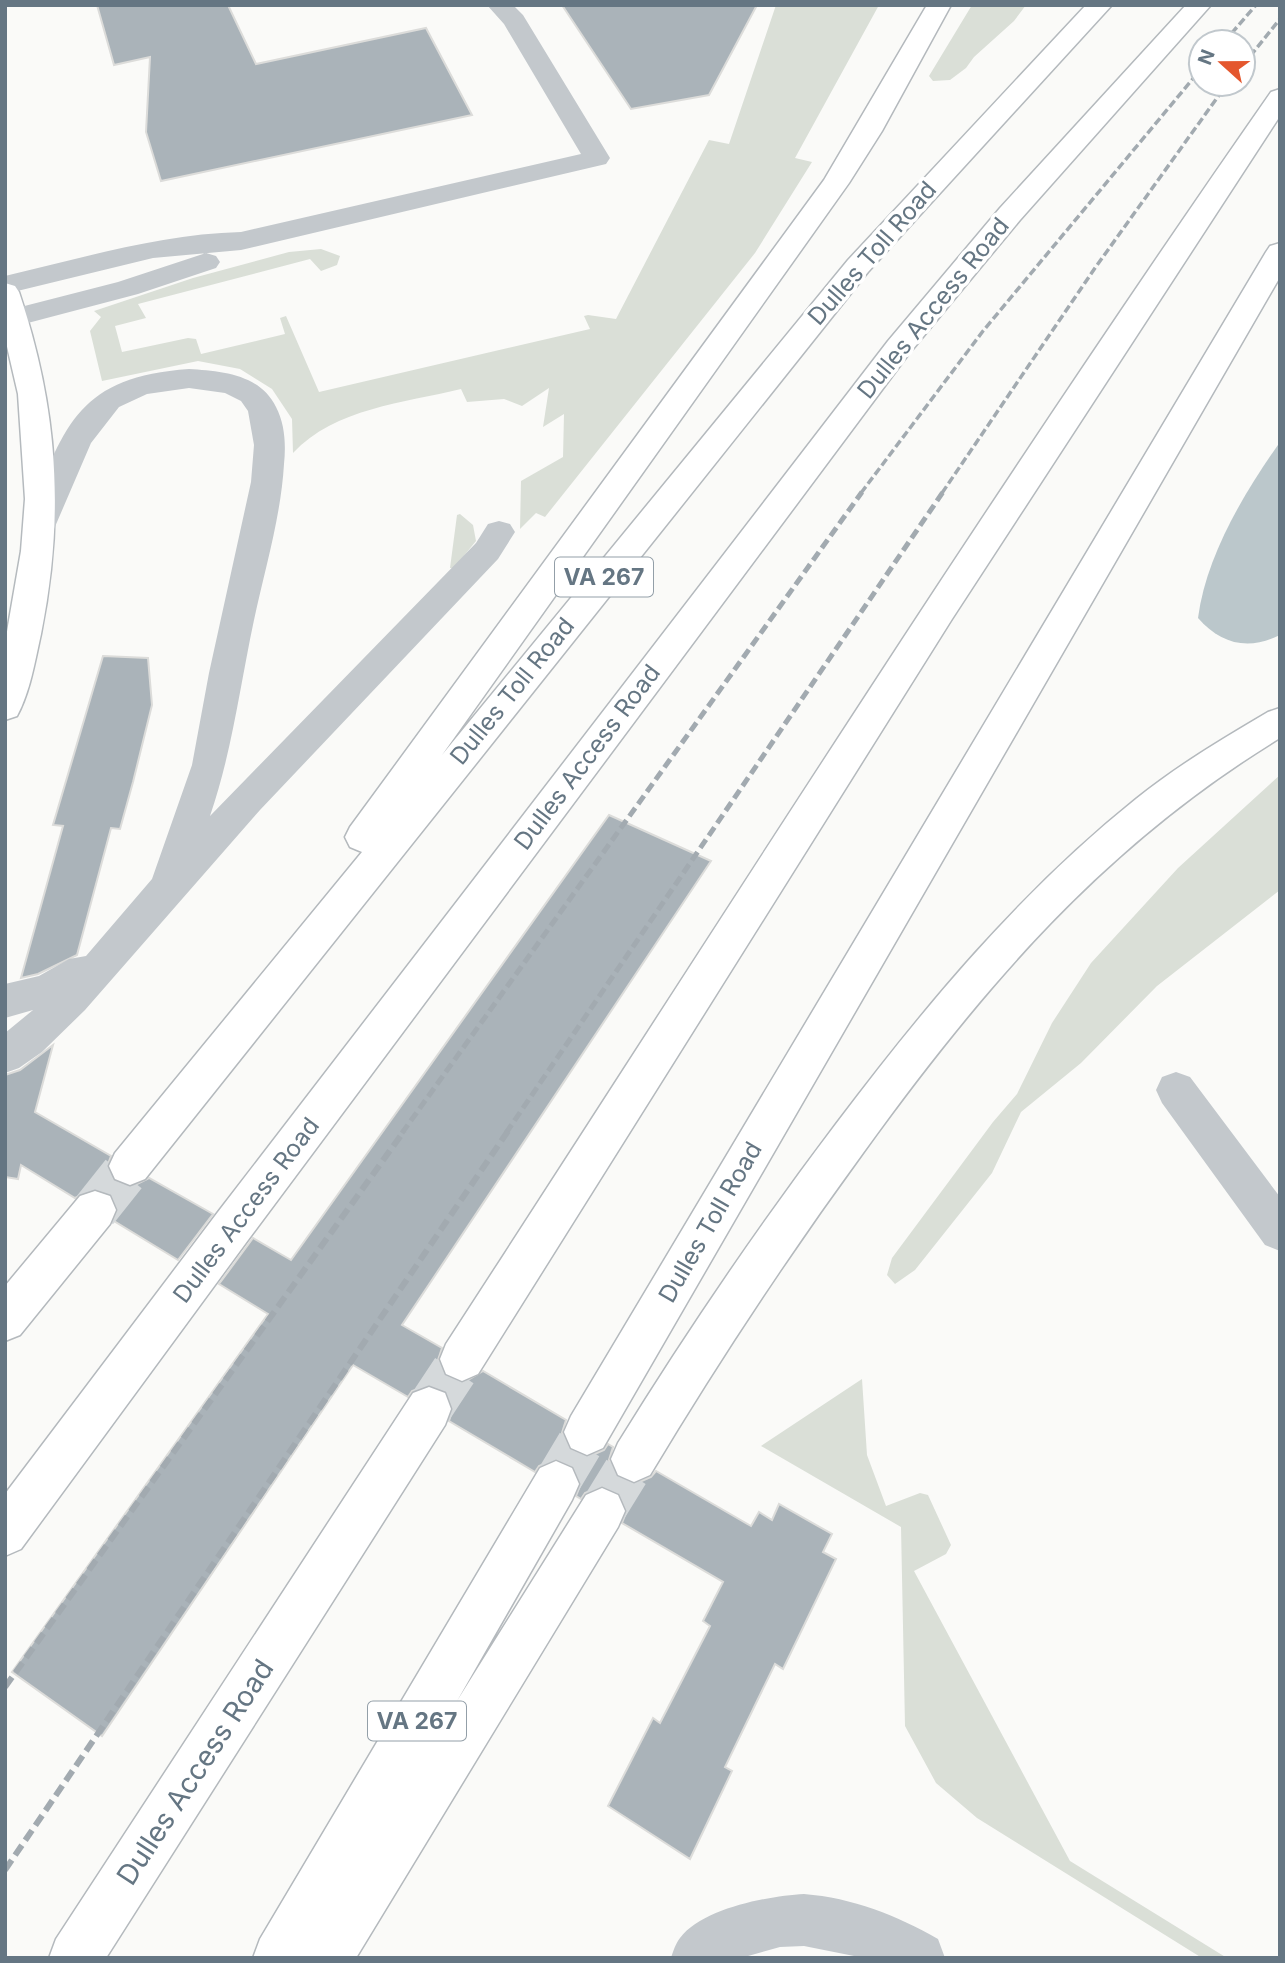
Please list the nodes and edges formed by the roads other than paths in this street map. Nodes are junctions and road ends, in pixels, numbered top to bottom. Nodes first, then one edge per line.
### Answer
1 (499, 5) edge
2 (939, 5) edge
3 (1100, 5) edge
4 (1199, 5) edge
5 (1280, 97) edge
6 (241, 242) junction
7 (1280, 252) edge
8 (5, 285) edge
9 (9, 310) edge
10 (40, 528) junction
11 (499, 532) dead end
12 (5, 707) edge
13 (1280, 721) edge
14 (168, 887) junction
15 (109, 956) junction
16 (5, 1001) edge
17 (5, 1056) edge
18 (1176, 1090) dead end
19 (92, 1208) tunnel mouth
20 (1280, 1231) edge
21 (5, 1318) edge
22 (462, 1359) tunnel mouth
23 (429, 1409) tunnel mouth
24 (587, 1432) tunnel mouth
25 (634, 1459) tunnel mouth
26 (556, 1484) tunnel mouth
27 (601, 1511) tunnel mouth
28 (5, 1533) edge
29 (75, 1958) edge
30 (279, 1958) edge
31 (326, 1958) edge
32 (697, 1958) edge
33 (919, 1958) edge

1 - 6 lane
2 - 3 main road, Dulles Toll Road / VA 267
4 - 28 main road, Dulles Access Road
5 - 22 main road
6 - 8 lane
6 - 9 lane
7 - 24 main road, Dulles Toll Road
9 - 10 main road
10 - 12 main road
10 - 14 lane
11 - 14 lane
13 - 25 main road
14 - 15 lane
15 - 16 lane
15 - 17 lane
18 - 20 lane
19 - 21 main road
23 - 29 main road, Dulles Access Road
26 - 30 main road, VA 267
27 - 31 main road
32 - 33 lane

